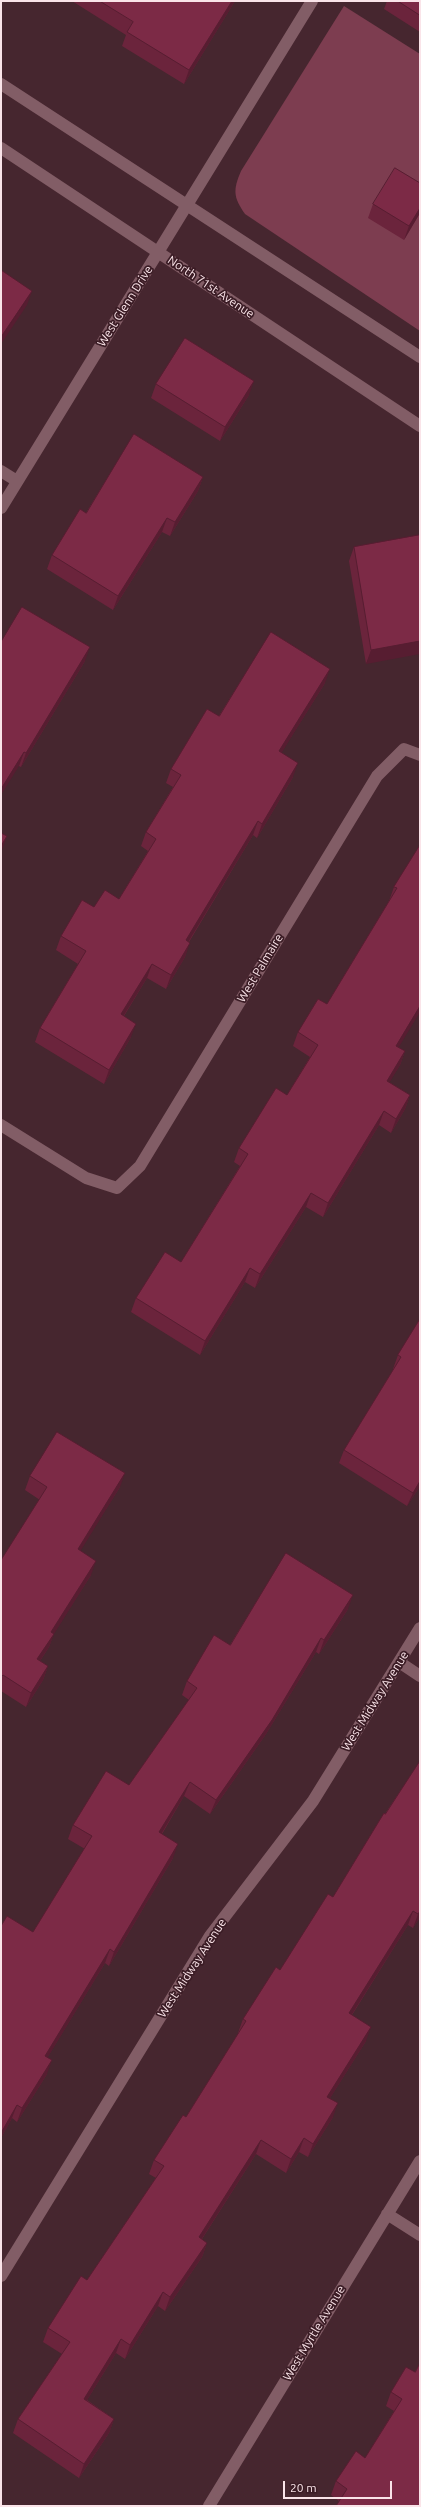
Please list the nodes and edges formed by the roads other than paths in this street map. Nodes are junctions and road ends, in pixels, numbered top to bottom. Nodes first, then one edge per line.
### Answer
1 (312, 1) edge
2 (1, 84) edge
3 (1, 148) edge
4 (187, 206) junction
5 (159, 253) junction
6 (420, 357) edge
7 (420, 426) edge
8 (1, 471) edge
9 (17, 481) junction
10 (1, 508) edge
11 (420, 755) edge
12 (1, 1125) edge
13 (420, 1628) edge
14 (399, 1662) junction
15 (420, 1676) edge
16 (420, 2161) edge
17 (387, 2214) junction
18 (420, 2234) edge
19 (1, 2276) edge
20 (209, 2506) edge

1 - 4 street, West Glenn Drive
2 - 4 street
3 - 5 street, North 71st Avenue
4 - 5 street, West Glenn Drive
4 - 6 street
5 - 7 street, North 71st Avenue
5 - 9 street, West Glenn Drive
8 - 9 street
9 - 10 street, West Glenn Drive
11 - 12 street, West Palmaire
13 - 14 street, West Midway Avenue
14 - 15 street
14 - 19 street, West Midway Avenue
16 - 17 street, West Myrtle Avenue
17 - 18 street
17 - 20 street, West Myrtle Avenue

